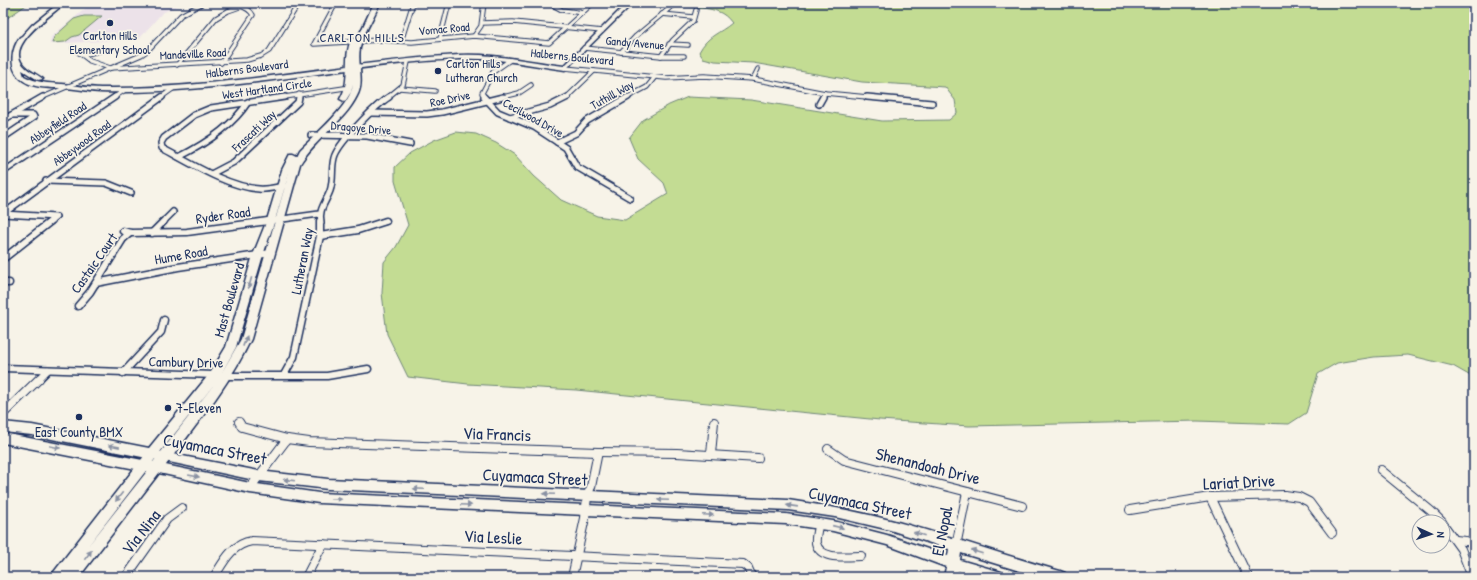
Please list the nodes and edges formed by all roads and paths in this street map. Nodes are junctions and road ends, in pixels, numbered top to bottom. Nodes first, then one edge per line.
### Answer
1 (62, 3) edge
2 (68, 3) edge
3 (203, 3) edge
4 (219, 3) edge
5 (251, 3) edge
6 (299, 3) edge
7 (336, 3) edge
8 (371, 3) edge
9 (377, 3) edge
10 (413, 3) edge
11 (449, 3) edge
12 (484, 3) edge
13 (549, 3) edge
14 (593, 3) edge
15 (630, 3) edge
16 (239, 6) junction
17 (671, 7) dead end
18 (696, 10) dead end
19 (582, 13) junction
20 (662, 14) junction
21 (693, 17) junction
22 (517, 18) dead end
23 (482, 22) junction
24 (513, 22) junction
25 (566, 28) junction
26 (602, 31) junction
27 (474, 36) junction
28 (440, 39) junction
29 (397, 41) junction
30 (353, 42) junction
31 (360, 42) junction
32 (669, 44) junction
33 (688, 45) dead end
34 (10, 46) dead end
35 (73, 48) dead end
36 (584, 48) junction
37 (102, 50) dead end
38 (621, 52) junction
39 (83, 55) junction
40 (661, 56) junction
41 (684, 56) dead end
42 (510, 60) junction
43 (408, 62) junction
44 (220, 63) junction
45 (9, 64) dead end
46 (177, 65) junction
47 (353, 67) junction
48 (110, 68) junction
49 (565, 68) junction
50 (758, 69) dead end
51 (594, 71) junction
52 (655, 77) junction
53 (753, 79) junction
54 (531, 85) dead end
55 (63, 86) junction
56 (354, 86) junction
57 (174, 88) junction
58 (400, 88) junction
59 (125, 90) junction
60 (435, 91) dead end
61 (825, 93) junction
62 (299, 94) junction
63 (487, 101) junction
64 (248, 102) junction
65 (932, 103) dead end
66 (819, 104) dead end
67 (370, 113) junction
68 (12, 115) junction
69 (509, 117) junction
70 (3, 120) edge
71 (315, 135) junction
72 (349, 136) junction
73 (3, 138) edge
74 (557, 142) junction
75 (410, 144) dead end
76 (179, 157) junction
77 (3, 172) edge
78 (213, 173) junction
79 (46, 181) junction
80 (285, 186) junction
81 (131, 193) dead end
82 (630, 198) dead end
83 (173, 212) dead end
84 (3, 214) edge
85 (319, 214) junction
86 (275, 219) junction
87 (386, 221) dead end
88 (123, 231) dead end
89 (130, 233) junction
90 (152, 234) junction
91 (320, 236) junction
92 (271, 253) junction
93 (258, 255) junction
94 (3, 259) edge
95 (96, 284) junction
96 (78, 306) dead end
97 (164, 320) dead end
98 (3, 368) edge
99 (368, 368) dead end
100 (48, 370) junction
101 (123, 373) junction
102 (284, 375) junction
103 (221, 376) junction
104 (3, 414) edge
105 (239, 422) dead end
106 (714, 422) dead end
107 (3, 427) edge
108 (3, 438) edge
109 (287, 439) junction
110 (828, 449) dead end
111 (598, 452) junction
112 (711, 454) junction
113 (158, 456) junction
114 (758, 458) dead end
115 (143, 466) junction
116 (156, 468) junction
117 (1381, 470) dead end
118 (259, 476) junction
119 (250, 488) junction
120 (967, 492) junction
121 (588, 496) junction
122 (1210, 497) junction
123 (1022, 506) dead end
124 (182, 508) dead end
125 (586, 510) junction
126 (1130, 510) dead end
127 (1434, 514) edge
128 (818, 524) junction
129 (1332, 533) dead end
130 (1451, 534) edge
131 (1456, 540) junction
132 (1474, 542) edge
133 (323, 544) junction
134 (956, 546) junction
135 (578, 556) junction
136 (861, 556) dead end
137 (953, 564) junction
138 (752, 576) edge
139 (56, 577) edge
140 (71, 577) edge
141 (126, 577) edge
142 (214, 577) edge
143 (306, 577) edge
144 (572, 577) edge
145 (950, 577) edge
146 (998, 577) edge
147 (1060, 577) edge
148 (1248, 577) edge
149 (1472, 577) edge

1 - 34 main road
2 - 55 main road
3 - 48 street
4 - 16 street
5 - 16 street
6 - 44 street, Mandeville Road
7 - 30 street, Vomac Road
8 - 30 main road
9 - 31 main road
10 - 29 street
11 - 28 street
12 - 23 street
13 - 19 street
14 - 19 street
15 - 26 main road
16 - 44 street
16 - 46 street
17 - 20 street
18 - 21 street
19 - 25 street
20 - 21 street
20 - 38 street
21 - 32 street
22 - 24 street
23 - 24 street
23 - 27 street
24 - 25 street
25 - 26 street
25 - 27 street, Vomac Road
26 - 36 main road
27 - 28 street, Vomac Road
28 - 29 street, Vomac Road
29 - 31 street, Vomac Road
30 - 31 street, Vomac Road
30 - 47 main road
31 - 47 main road
32 - 33 street
32 - 40 street
35 - 39 street, Mandeville Road
36 - 38 street, Gandy Avenue
36 - 49 main road
37 - 39 street
38 - 40 street, Gandy Avenue
39 - 48 street, Mandeville Road
40 - 41 street, Gandy Avenue
42 - 43 main road, Halberns Boulevard
42 - 49 main road, Halberns Boulevard
42 - 63 street, Cecilwood Drive
43 - 47 main road, Halberns Boulevard
43 - 58 street
44 - 46 street, Mandeville Road
45 - 55 main road
46 - 48 street, Mandeville Road
47 - 56 main road
47 - 57 main road, Halberns Boulevard
48 - 55 street
49 - 51 street, Halberns Boulevard
50 - 53 street
51 - 52 street, Halberns Boulevard
51 - 69 street
52 - 53 street, Halberns Boulevard
52 - 74 street, Tuthill Way
53 - 61 street, Halberns Boulevard
54 - 63 street, Roe Drive
55 - 59 main road, Halberns Boulevard
55 - 68 street
56 - 62 street, West Hartland Circle
56 - 71 main road, Mast Boulevard
57 - 59 main road, Halberns Boulevard
57 - 79 street, Abbeywood Road
58 - 60 street
58 - 67 street, Lutheran Way
59 - 77 street, Abbeyfield Road
61 - 65 street, Halberns Boulevard
61 - 66 street
62 - 64 street, West Hartland Circle
62 - 78 street, Frascati Way
63 - 67 street, Roe Drive
63 - 69 street, Cecilwood Drive
64 - 76 street
64 - 76 street, West Hartland Circle
67 - 72 street, Lutheran Way
68 - 70 street
68 - 73 street
69 - 74 street, Cecilwood Drive
71 - 72 street, Dragoye Drive
71 - 80 main road, Mast Boulevard
72 - 75 street, Dragoye Drive
72 - 85 street, Lutheran Way
74 - 82 street, Cecilwood Drive
76 - 78 street
78 - 80 street
79 - 81 street
79 - 84 street, Abbeywood Road
80 - 86 main road, Mast Boulevard
83 - 90 street
84 - 94 street
85 - 86 street, Ryder Road
85 - 91 street, Lutheran Way
86 - 90 street, Ryder Road
86 - 92 main road, Mast Boulevard
86 - 93 main road, Mast Boulevard
87 - 91 street
88 - 89 street, Ryder Road
89 - 90 street, Ryder Road
89 - 95 street, Castaic Court
91 - 102 street, Lutheran Way
92 - 93 street, Hume Road
103 -> 92 main road, Mast Boulevard
93 - 95 street, Hume Road
93 -> 103 main road, Mast Boulevard
95 - 96 street, Castaic Court
97 - 101 street
98 - 100 street, Cambury Drive
99 - 102 street, Cambury Drive
100 - 101 street, Cambury Drive
100 - 104 street
101 - 103 street, Cambury Drive
102 - 103 street, Cambury Drive
103 - 113 main road, Mast Boulevard
103 - 113 main road, Mast Boulevard
105 - 109 street, Via Francis
106 - 112 street
113 -> 107 main road, Cuyamaca Street
108 -> 115 main road, Cuyamaca Street
109 - 111 street, Via Francis
109 - 118 street
110 - 120 street, Shenandoah Drive
111 - 112 street, Via Francis
111 - 121 street
112 - 114 street, Via Francis
113 - 115 main road, Mast Boulevard
113 - 116 main road, Mast Boulevard
113 - 118 main road, Cuyamaca Street
115 - 116 main road, Cuyamaca Street
115 -> 139 main road, Mast Boulevard
116 -> 119 main road, Cuyamaca Street
140 -> 116 main road, Mast Boulevard
117 - 127 street
118 - 119 street
121 -> 118 main road, Cuyamaca Street
119 -> 125 main road, Cuyamaca Street
120 - 123 street, Shenandoah Drive
120 - 134 street, El Nopal
121 - 125 street
134 -> 121 main road, Cuyamaca Street
122 - 126 street, Lariat Drive
122 - 129 street, Lariat Drive
122 - 148 street
124 - 141 street, Via Nina
125 -> 128 main road, Cuyamaca Street
125 - 135 street
128 - 136 street
128 -> 137 main road, Cuyamaca Street
130 - 131 street
131 - 132 street
131 - 149 street
133 - 135 street, Via Leslie
133 - 142 street, Via Leslie
133 - 143 street
134 - 137 main road, El Nopal
147 -> 134 main road, Cuyamaca Street
135 - 138 street, Via Leslie
135 - 144 street
137 - 145 main road, El Nopal
137 - 146 main road, Cuyamaca Street

